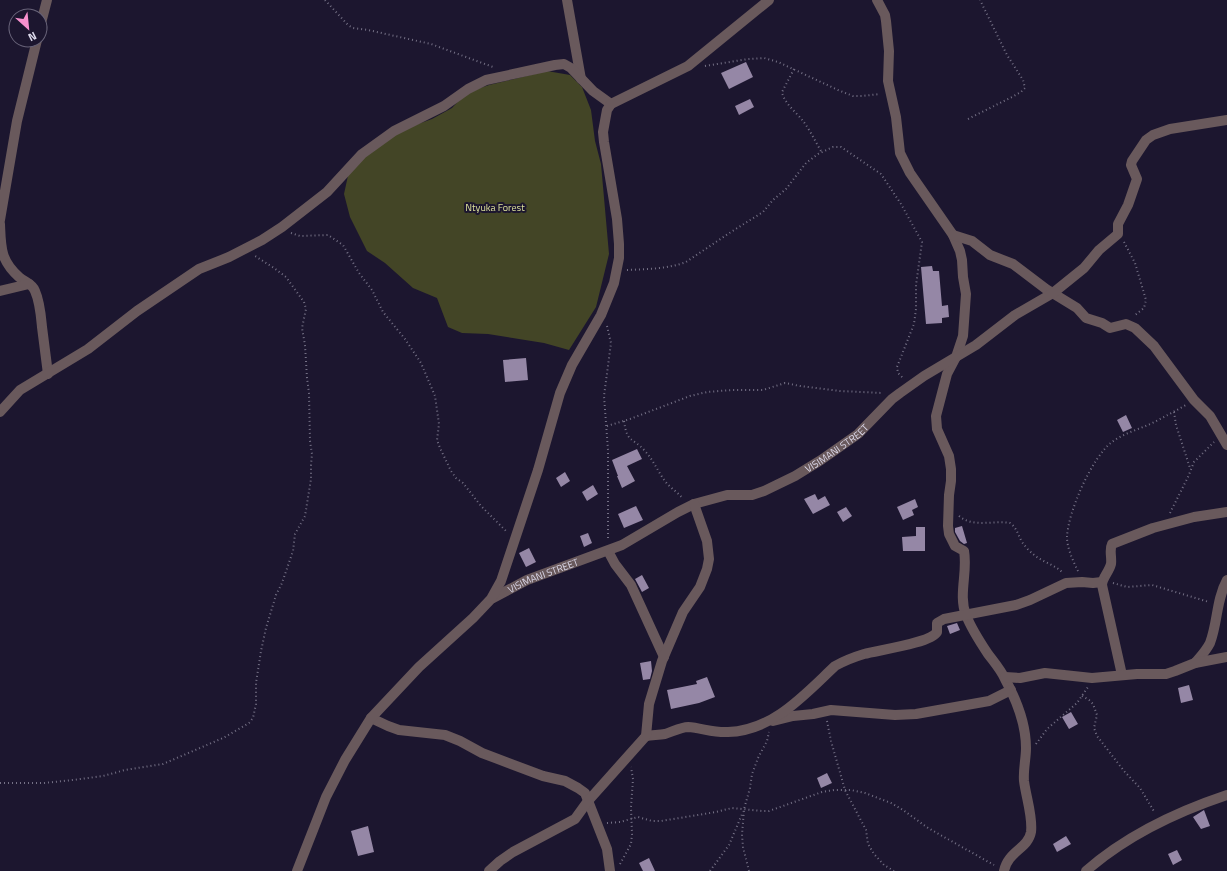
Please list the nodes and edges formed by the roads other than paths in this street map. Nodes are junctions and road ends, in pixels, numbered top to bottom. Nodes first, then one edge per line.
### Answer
1 (567, 0) edge
2 (769, 0) edge
3 (877, 0) edge
4 (34, 48) edge
5 (581, 79) junction
6 (610, 104) junction
7 (1227, 120) edge
8 (0, 220) edge
9 (0, 224) edge
10 (953, 235) junction
11 (29, 284) junction
12 (0, 290) edge
13 (1052, 293) junction
14 (956, 357) junction
15 (48, 374) junction
16 (0, 412) edge
17 (1227, 445) edge
18 (692, 506) junction
19 (1227, 512) edge
20 (608, 551) junction
21 (1227, 580) edge
22 (1102, 582) junction
23 (491, 599) junction
24 (965, 614) junction
25 (664, 657) junction
26 (1227, 657) edge
27 (1195, 663) junction
28 (1122, 675) junction
29 (1005, 677) junction
30 (1011, 690) junction
31 (371, 718) junction
32 (769, 722) junction
33 (646, 736) junction
34 (1227, 795) edge
35 (588, 801) junction
36 (296, 871) edge
37 (489, 871) edge
38 (610, 871) edge
39 (1004, 871) edge
40 (1086, 871) edge

1 - 5 street
2 - 6 street
3 - 10 street
4 - 8 street
5 - 6 street
5 - 15 street
6 - 23 street
7 - 13 street, VISIMANI STREET
9 - 11 street
10 - 13 street
10 - 14 street
11 - 12 street
11 - 15 street
13 - 14 street, VISIMANI STREET
13 - 17 street
14 - 18 street, VISIMANI STREET
14 - 24 street
15 - 16 street
18 - 20 street, VISIMANI STREET
18 - 25 street
19 - 22 street
20 - 23 street, VISIMANI STREET
20 - 25 street
21 - 27 street
22 - 24 street
22 - 28 street
23 - 31 street
24 - 29 street
24 - 32 street
25 - 33 street
26 - 27 street
27 - 28 street
28 - 29 street
29 - 30 street
30 - 32 street
30 - 39 street
31 - 35 street
31 - 36 street
32 - 33 street
33 - 35 street
34 - 40 street
35 - 37 street
35 - 38 street

